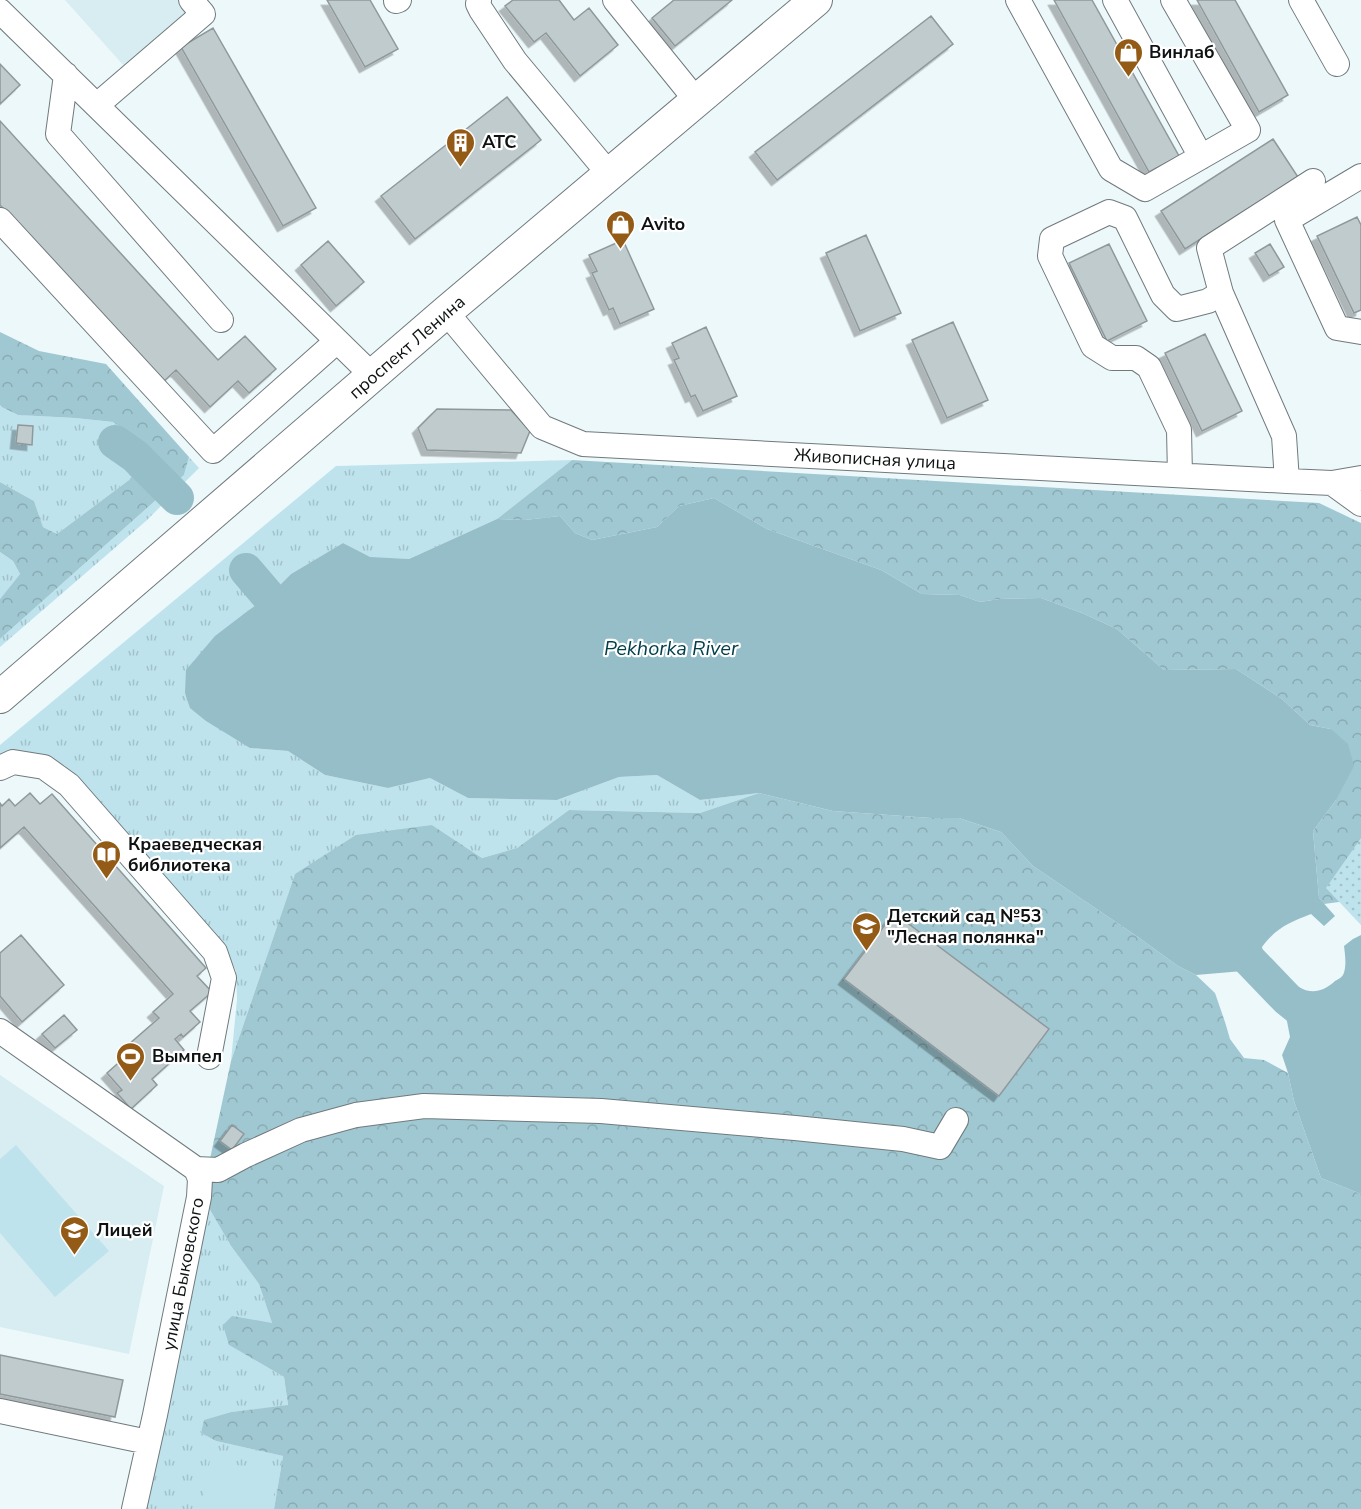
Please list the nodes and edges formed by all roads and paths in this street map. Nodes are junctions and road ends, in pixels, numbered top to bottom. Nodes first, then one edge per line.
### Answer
1 (191, 0) edge
2 (479, 0) edge
3 (816, 0) edge
4 (1018, 0) edge
5 (1115, 0) edge
6 (1173, 0) edge
7 (1301, 0) edge
8 (619, 2) edge
9 (0, 11) edge
10 (1337, 64) dead end
11 (66, 75) junction
12 (696, 100) junction
13 (97, 105) junction
14 (1201, 157) junction
15 (609, 175) junction
16 (1361, 176) edge
17 (1313, 181) dead end
18 (0, 220) edge
19 (1221, 293) junction
20 (446, 312) junction
21 (221, 320) dead end
22 (1361, 332) edge
23 (337, 341) junction
24 (373, 376) junction
25 (1180, 475) junction
26 (1361, 478) edge
27 (1287, 481) junction
28 (1332, 483) junction
29 (1361, 504) edge
30 (0, 697) edge
31 (0, 768) edge
32 (0, 1031) edge
33 (209, 1057) dead end
34 (956, 1120) dead end
35 (196, 1169) junction
36 (0, 1411) edge
37 (148, 1442) junction
38 (134, 1509) edge

1 - 13 street
2 - 15 street
3 - 12 main road, проспект Ленина
4 - 14 street
5 - 14 street
6 - 14 street
7 - 10 street
8 - 12 street
9 - 11 street
11 - 13 street
11 - 21 street
12 - 15 main road, проспект Ленина
13 - 23 street
15 - 20 main road, проспект Ленина
16 - 22 street
17 - 19 street
18 - 23 street
19 - 25 street
19 - 27 street
20 - 24 main road, проспект Ленина
20 - 25 street, Живописная улица
23 - 24 street
24 - 30 main road, проспект Ленина
25 - 27 street, Живописная улица
26 - 28 street, Живописная улица
27 - 28 street, Живописная улица
28 - 29 street
31 - 33 street
32 - 35 street
34 - 35 street
35 - 37 street, улица Быковского
36 - 37 street
37 - 38 street, улица Быковского

